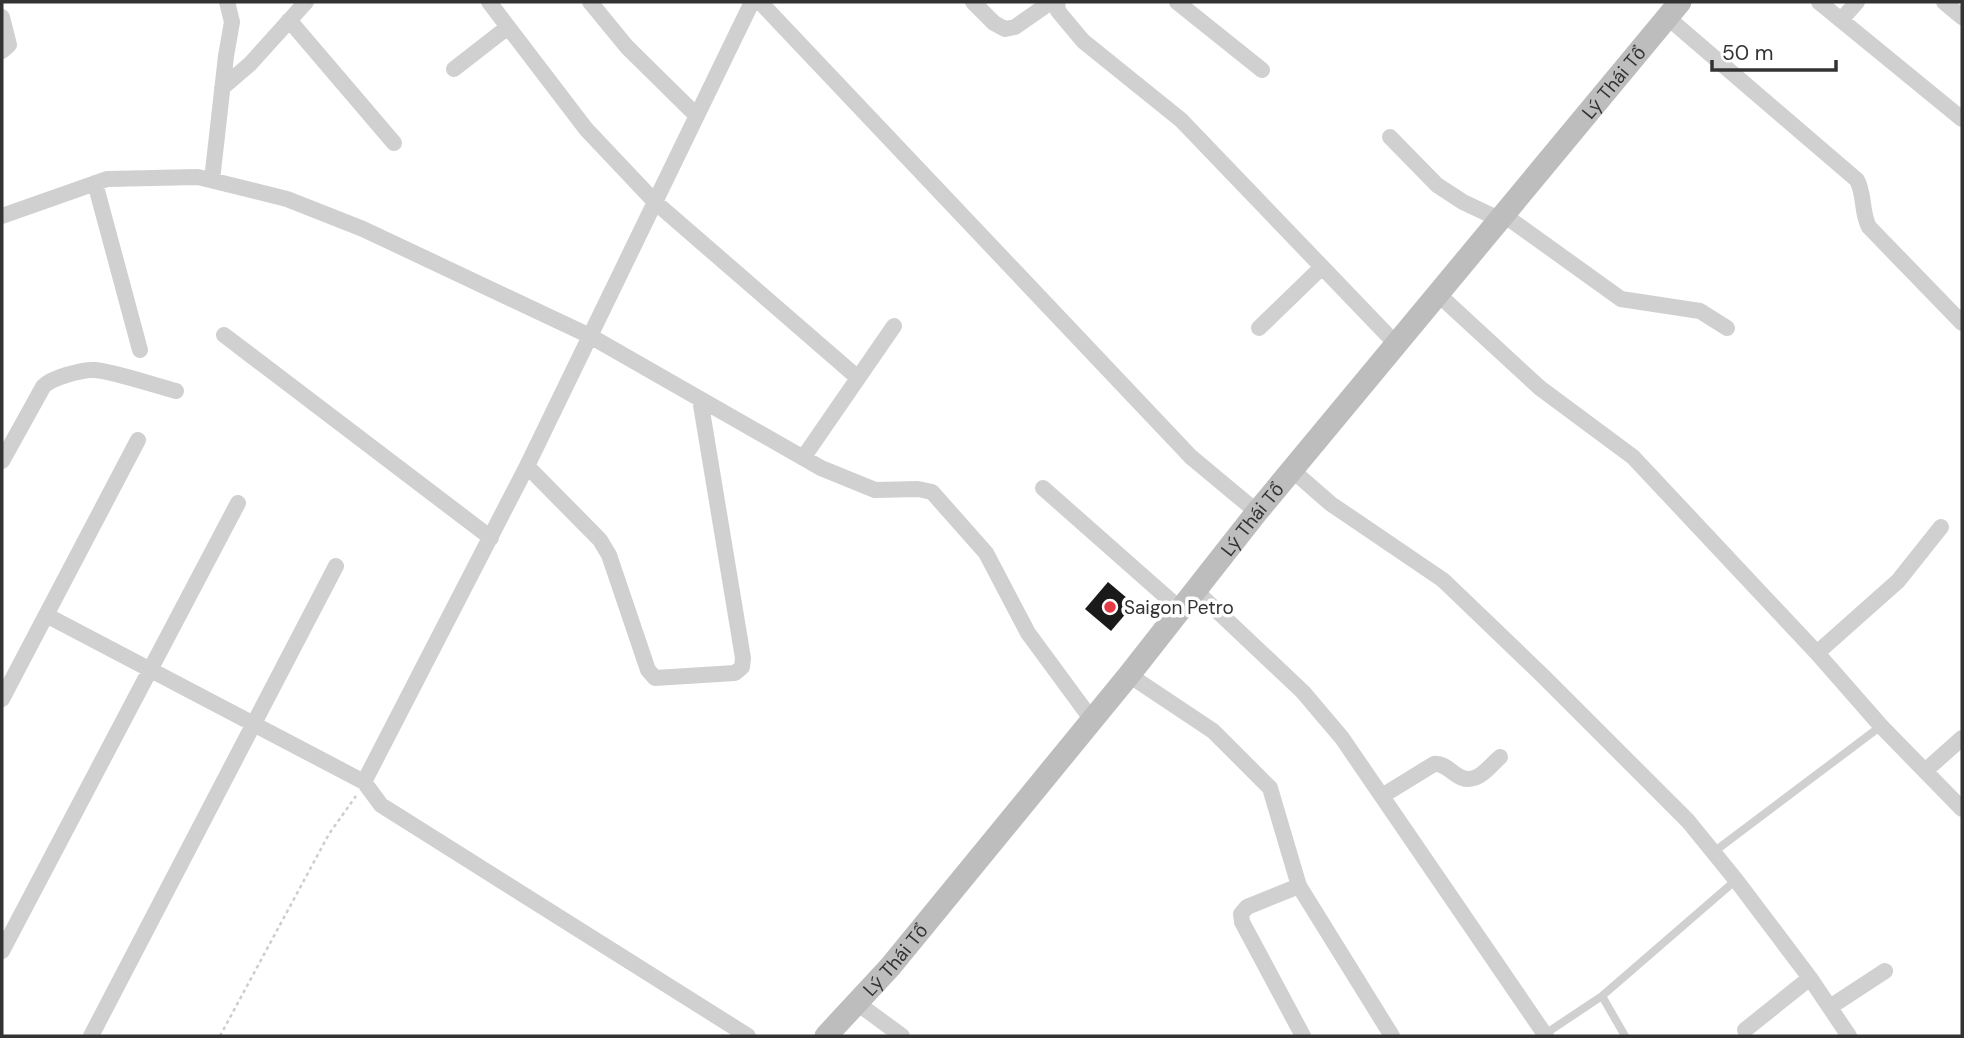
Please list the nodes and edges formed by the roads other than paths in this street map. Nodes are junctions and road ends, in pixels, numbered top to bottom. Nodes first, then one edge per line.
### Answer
1 (227, 2) edge
2 (306, 2) edge
3 (489, 2) edge
4 (590, 2) edge
5 (973, 2) edge
6 (1051, 2) edge
7 (1057, 2) edge
8 (1177, 2) edge
9 (1819, 2) edge
10 (1857, 2) edge
11 (1944, 2) edge
12 (750, 3) edge
13 (1673, 9) edge
14 (2, 17) edge
15 (1962, 17) edge
16 (289, 20) junction
17 (1841, 20) junction
18 (508, 27) junction
19 (2, 51) edge
20 (454, 69) dead end
21 (1262, 70) dead end
22 (222, 88) junction
23 (697, 116) junction
24 (1962, 119) edge
25 (1390, 137) dead end
26 (394, 143) dead end
27 (212, 180) junction
28 (95, 183) junction
29 (655, 202) junction
30 (2, 216) edge
31 (1502, 217) junction
32 (1322, 267) junction
33 (1439, 295) junction
34 (1962, 323) edge
35 (894, 326) dead end
36 (1259, 328) dead end
37 (1727, 328) dead end
38 (224, 335) dead end
39 (590, 335) junction
40 (1397, 345) junction
41 (141, 351) dead end
42 (858, 378) junction
43 (176, 391) dead end
44 (700, 399) junction
45 (138, 440) dead end
46 (803, 458) junction
47 (2, 461) edge
48 (527, 466) junction
49 (1292, 470) junction
50 (1043, 488) dead end
51 (238, 503) dead end
52 (1257, 512) junction
53 (1941, 527) dead end
54 (491, 538) junction
55 (336, 566) dead end
56 (1195, 590) junction
57 (1180, 609) junction
58 (46, 615) junction
59 (1817, 653) junction
60 (149, 669) junction
61 (1129, 676) junction
62 (2, 699) edge
63 (1092, 720) junction
64 (255, 724) junction
65 (1881, 726) junction
66 (1962, 738) edge
67 (1500, 757) dead end
68 (1925, 771) junction
69 (364, 782) junction
70 (1382, 796) junction
71 (1962, 809) edge
72 (1715, 851) junction
73 (1736, 880) junction
74 (1299, 886) junction
75 (2, 951) edge
76 (1885, 971) dead end
77 (1810, 978) junction
78 (1602, 996) junction
79 (857, 1003) junction
80 (1830, 1007) junction
81 (1745, 1030) dead end
82 (1546, 1035) edge
83 (91, 1036) edge
84 (748, 1036) edge
85 (826, 1036) edge
86 (902, 1036) edge
87 (1303, 1036) edge
88 (1392, 1036) edge
89 (1625, 1036) edge
90 (1849, 1036) edge

1 - 22 street
2 - 16 street
3 - 18 street
4 - 23 street
5 - 6 street
7 - 32 street
8 - 21 street
9 - 17 street
10 - 17 street
11 - 15 street
12 - 23 street
12 - 52 street
13 - 31 main road, Lý Thái Tổ
13 - 34 street
14 - 19 street
16 - 22 street
16 - 26 street
17 - 24 street
18 - 20 street
18 - 29 street
22 - 27 street
23 - 29 street
25 - 31 street
27 - 28 street
27 - 39 street
28 - 30 street
28 - 41 street
29 - 39 street
29 - 42 street
31 - 33 main road, Lý Thái Tổ
31 - 37 street
32 - 36 street
32 - 40 street
33 - 40 main road, Lý Thái Tổ
33 - 59 street
35 - 42 street
38 - 54 street
39 - 44 street
39 - 48 street
40 - 49 main road, Lý Thái Tổ
42 - 46 street
43 - 47 street
44 - 46 street
44 - 48 street
45 - 58 street
46 - 63 street
48 - 54 street
49 - 52 main road, Lý Thái Tổ
49 - 72 street
50 - 57 street
51 - 60 street
52 - 56 main road, Lý Thái Tổ
53 - 59 street
54 - 69 street
55 - 64 street
56 - 57 main road, Lý Thái Tổ
56 - 70 street
57 - 61 main road, Lý Thái Tổ
58 - 60 street
58 - 62 street
59 - 65 street
60 - 64 street
60 - 75 street
61 - 63 main road, Lý Thái Tổ
61 - 74 street
63 - 79 main road, Lý Thái Tổ
64 - 69 street
64 - 83 street
65 - 68 street
65 - 72 lane
66 - 68 street
67 - 70 street
68 - 71 street
69 - 84 street
70 - 82 street
72 - 73 street
73 - 77 street
73 - 78 lane
74 - 87 street
74 - 88 street
76 - 80 street
77 - 80 street
77 - 81 street
78 - 82 lane
78 - 89 lane
79 - 85 main road, Lý Thái Tổ
79 - 86 street
80 - 90 street

